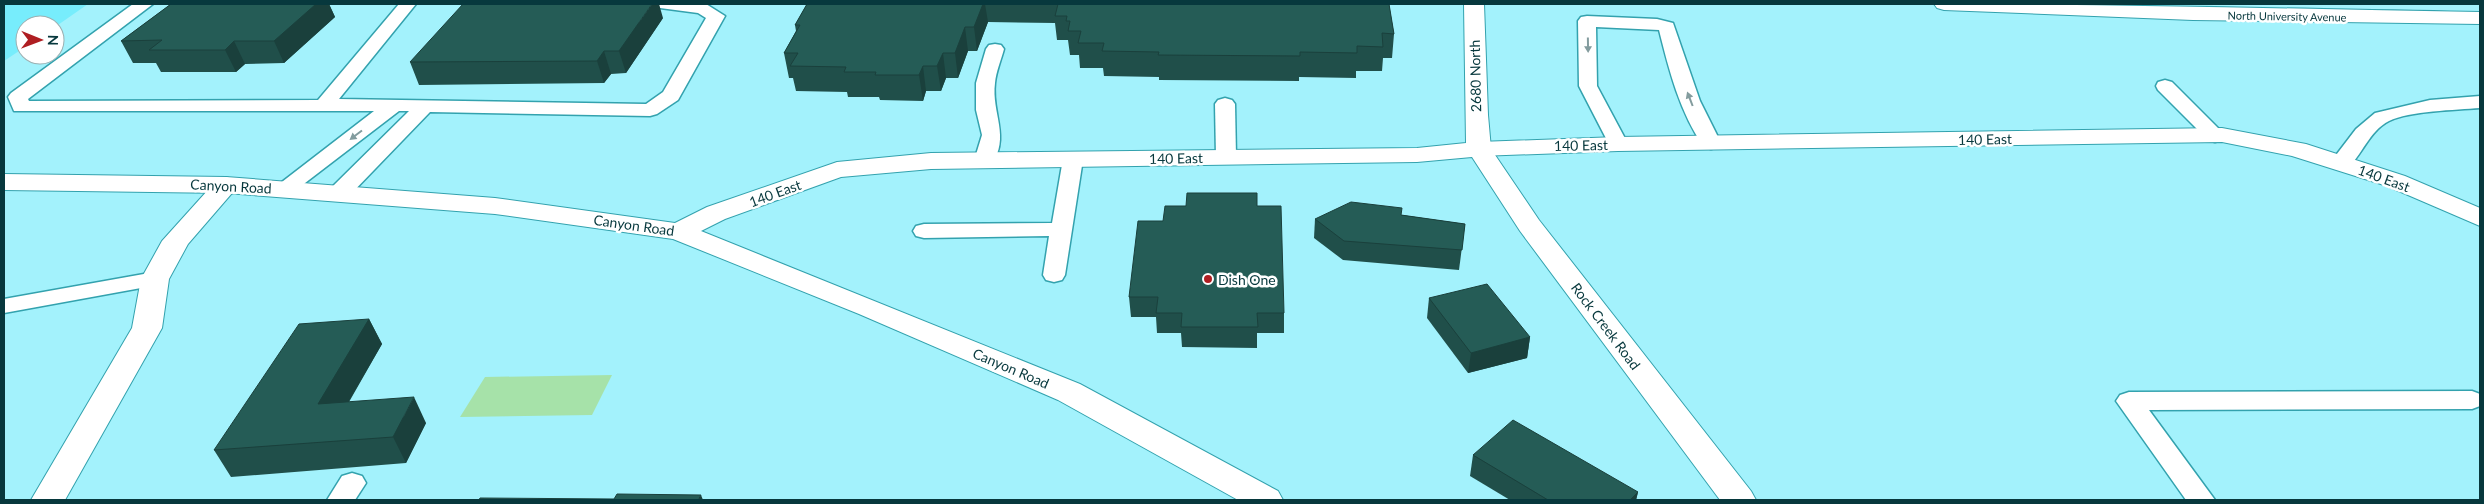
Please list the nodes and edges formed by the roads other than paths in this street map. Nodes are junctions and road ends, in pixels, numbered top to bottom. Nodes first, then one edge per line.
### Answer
1 (144, 4) edge
2 (408, 4) edge
3 (666, 4) edge
4 (1474, 4) edge
5 (1944, 4) edge
6 (2480, 18) edge
7 (995, 49) dead end
8 (2165, 86) dead end
9 (2480, 102) edge
10 (324, 104) junction
11 (1225, 104) dead end
12 (394, 105) junction
13 (426, 105) junction
14 (2215, 136) junction
15 (1711, 143) junction
16 (1618, 144) junction
17 (1479, 149) junction
18 (1226, 157) junction
19 (1073, 159) junction
20 (984, 160) junction
21 (2340, 163) junction
22 (4, 182) edge
23 (226, 185) junction
24 (285, 189) junction
25 (338, 193) junction
26 (2480, 218) edge
27 (1061, 230) junction
28 (924, 231) dead end
29 (679, 232) junction
30 (1054, 275) dead end
31 (155, 279) junction
32 (4, 306) edge
33 (2472, 400) dead end
34 (48, 500) edge
35 (1266, 500) edge
36 (1739, 500) edge
37 (2201, 500) edge

1 - 10 lane
2 - 10 lane
3 - 13 lane
4 - 17 main road, 2680 North
5 - 6 main road, North University Avenue
7 - 20 lane
8 - 14 lane
9 - 21 lane
10 - 12 lane
11 - 18 lane
12 - 13 lane
12 -> 24 lane
13 - 25 lane
14 - 15 main road, 140 East
14 - 21 main road, 140 East
15 - 16 main road, 140 East
15 -> 16 lane
16 - 17 main road, 140 East
17 - 18 main road, 140 East
17 - 36 main road, Rock Creek Road
18 - 19 main road, 140 East
19 - 20 main road, 140 East
19 - 27 lane
20 - 29 main road, 140 East
21 - 26 main road, 140 East
22 - 23 main road, Canyon Road
23 - 24 main road, Canyon Road
23 - 31 main road
24 - 25 main road, Canyon Road
25 - 29 main road, Canyon Road
27 - 28 lane
27 - 30 lane
29 - 35 main road, Canyon Road
31 - 32 lane
31 - 34 main road
33 - 37 lane

